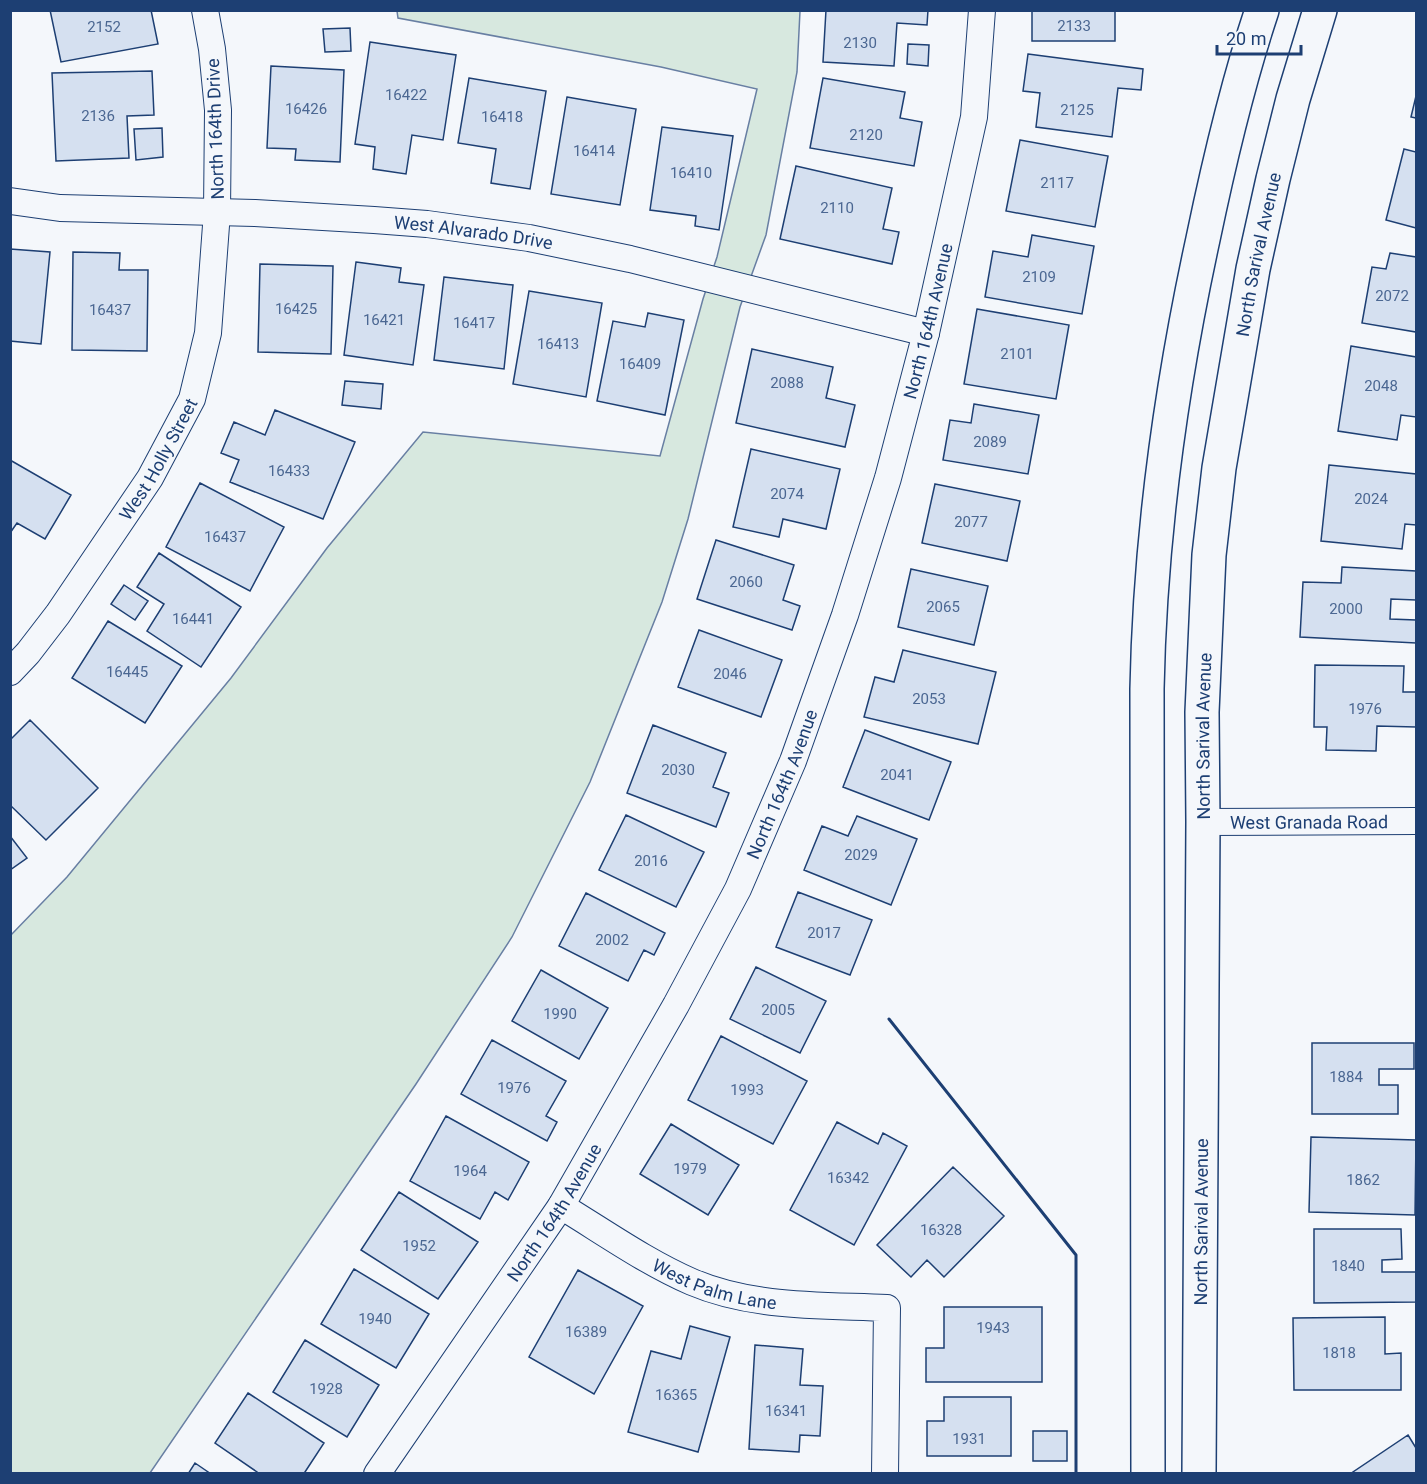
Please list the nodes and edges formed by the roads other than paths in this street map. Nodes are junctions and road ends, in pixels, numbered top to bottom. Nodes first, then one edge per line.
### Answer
1 (205, 10) edge
2 (982, 10) edge
3 (1262, 10) edge
4 (1320, 10) edge
5 (10, 201) edge
6 (217, 212) junction
7 (926, 333) junction
8 (10, 672) edge
9 (1416, 821) edge
10 (1203, 822) junction
11 (561, 1206) junction
12 (377, 1473) edge
13 (885, 1473) edge
14 (1149, 1473) edge
15 (1199, 1473) edge

1 - 6 street, North 164th Drive
2 - 7 street, North 164th Avenue
3 - 14 main road
4 - 10 main road, North Sarival Avenue
5 - 6 street, West Alvarado Drive
6 - 7 street, West Alvarado Drive
6 - 8 street, West Holly Street
7 - 11 street, North 164th Avenue
9 - 10 street, West Granada Road
10 - 15 main road, North Sarival Avenue
11 - 12 street, North 164th Avenue
11 - 13 street, West Palm Lane

